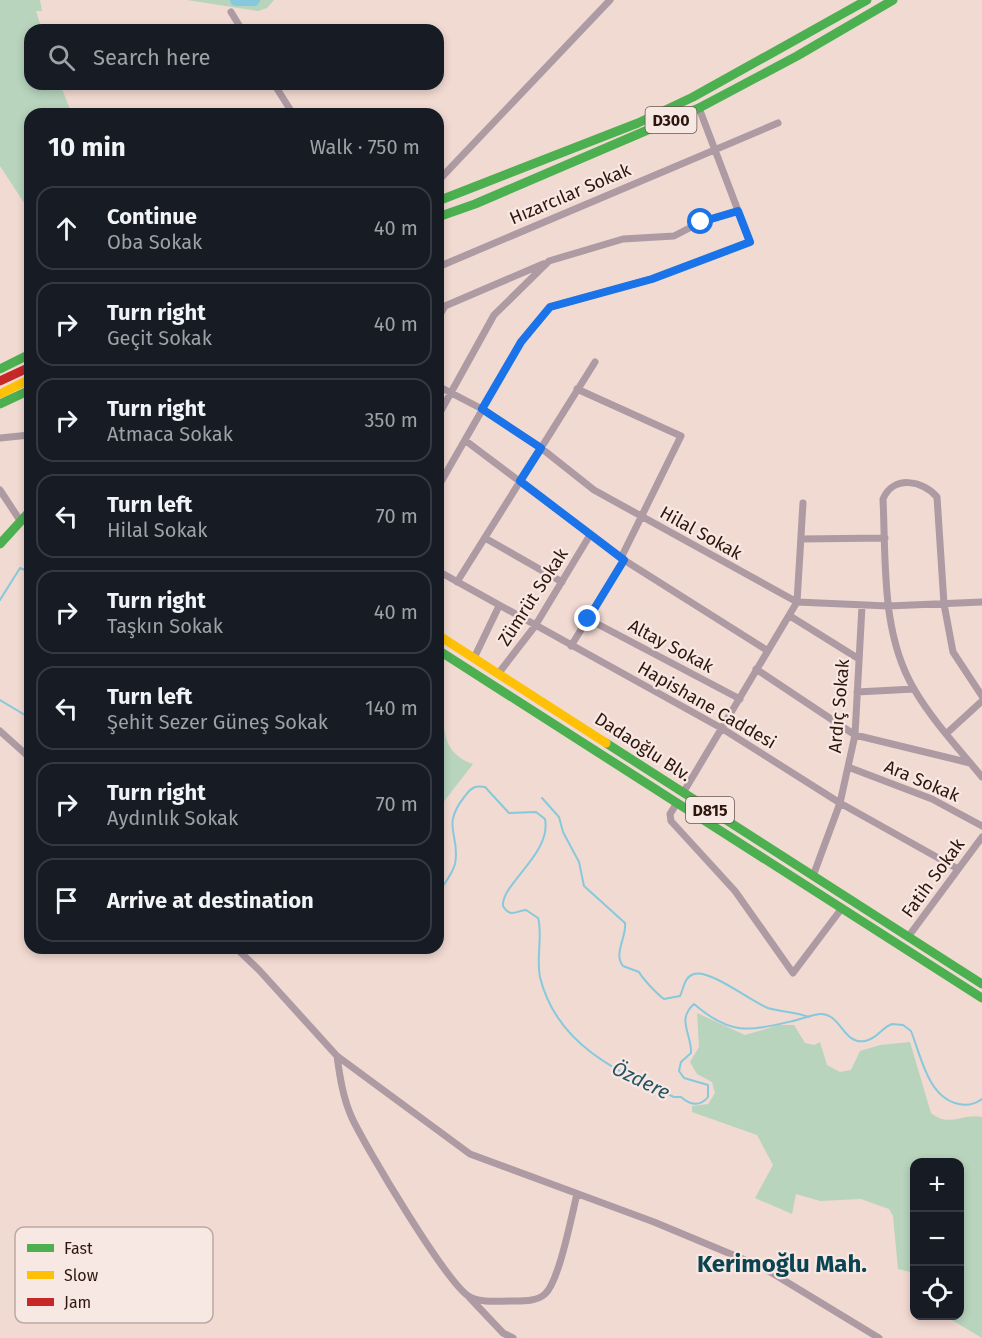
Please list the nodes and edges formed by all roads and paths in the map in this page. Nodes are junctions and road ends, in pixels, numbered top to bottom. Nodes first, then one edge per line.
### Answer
1 (610, 0) edge
2 (867, 0) edge
3 (893, 0) edge
4 (231, 12) dead end
5 (238, 24) edge
6 (278, 90) edge
7 (289, 108) edge
8 (699, 108) junction
9 (778, 123) dead end
10 (714, 148) junction
11 (444, 175) edge
12 (444, 198) edge
13 (474, 204) junction
14 (738, 211) junction
15 (444, 215) edge
16 (444, 222) edge
17 (549, 261) junction
18 (444, 264) edge
19 (444, 308) edge
20 (24, 357) edge
21 (14, 361) junction
22 (595, 362) dead end
23 (0, 369) edge
24 (24, 370) edge
25 (24, 376) edge
26 (0, 381) edge
27 (24, 383) edge
28 (444, 389) edge
29 (578, 389) junction
30 (24, 393) edge
31 (451, 393) junction
32 (0, 394) edge
33 (24, 402) edge
34 (0, 404) edge
35 (444, 405) edge
36 (482, 409) junction
37 (24, 436) edge
38 (0, 438) edge
39 (466, 441) junction
40 (541, 448) junction
41 (444, 477) edge
42 (520, 481) junction
43 (0, 490) edge
44 (803, 503) dead end
45 (24, 518) edge
46 (643, 518) junction
47 (21, 522) junction
48 (590, 535) junction
49 (484, 538) junction
50 (885, 538) junction
51 (801, 539) junction
52 (0, 544) edge
53 (623, 559) junction
54 (444, 575) edge
55 (457, 582) junction
56 (562, 582) junction
57 (796, 602) junction
58 (982, 602) edge
59 (944, 604) junction
60 (499, 606) junction
61 (862, 606) junction
62 (888, 606) junction
63 (790, 616) junction
64 (588, 619) junction
65 (535, 626) junction
66 (444, 639) edge
67 (571, 646) junction
68 (768, 651) junction
69 (444, 654) edge
70 (474, 658) junction
71 (859, 659) junction
72 (756, 669) junction
73 (498, 674) junction
74 (914, 689) junction
75 (857, 692) junction
76 (982, 696) edge
77 (740, 699) junction
78 (982, 701) edge
79 (723, 729) junction
80 (0, 731) edge
81 (947, 733) junction
82 (855, 735) junction
83 (24, 753) edge
84 (970, 763) junction
85 (848, 767) junction
86 (982, 777) edge
87 (683, 793) junction
88 (677, 803) junction
89 (840, 803) junction
90 (982, 826) edge
91 (982, 837) edge
92 (958, 868) junction
93 (813, 876) junction
94 (842, 908) junction
95 (908, 937) junction
96 (243, 954) edge
97 (982, 984) edge
98 (982, 998) edge
99 (337, 1056) junction
100 (577, 1194) junction
101 (469, 1297) junction
102 (513, 1338) edge
103 (879, 1338) edge

1 - 11 street
2 - 12 main road, D300
3 - 8 main road, D300
4 - 5 street
6 - 7 street
8 - 10 street
8 - 13 main road, D300
9 - 10 street, Hızarcılar Sokak
10 - 14 street
10 - 18 street, Hızarcılar Sokak
13 - 15 main road, D300
13 - 16 main road
14 - 17 street
14 - 36 street
17 - 19 street
17 - 31 street
20 - 21 main road
21 - 23 main road
21 - 25 main road
22 - 29 street
24 - 26 main road
27 - 32 main road
28 - 31 street, Hilal Sokak
29 - 40 street
29 - 46 street
30 - 34 main road
31 - 35 street
31 - 36 street, Hilal Sokak
33 - 34 main road
36 - 39 street
36 - 40 street, Hilal Sokak
37 - 38 street
39 - 41 street
39 - 42 street
40 - 42 street
40 - 46 street, Hilal Sokak
42 - 48 street
42 - 49 street
43 - 47 street
44 - 51 street
45 - 47 main road
46 - 53 street
46 - 57 street, Hilal Sokak
47 - 52 main road
48 - 53 street
48 - 56 street, Zümrüt Sokak
49 - 55 street
49 - 56 street
50 - 51 street
50 - 59 street
50 - 62 street
51 - 57 street
53 - 64 street
53 - 68 street
54 - 55 street, Hapishane Caddesi
55 - 60 street, Hapishane Caddesi
56 - 65 street, Zümrüt Sokak
57 - 61 street, Hilal Sokak
57 - 63 street
58 - 59 street, Hilal Sokak
59 - 62 street, Hilal Sokak
59 - 76 street
60 - 65 street, Hapishane Caddesi
60 - 70 street
61 - 62 street, Hilal Sokak
61 - 71 street, Ardıç Sokak
62 - 74 street
63 - 68 street
63 - 71 street
64 - 67 street
64 - 77 street, Altay Sokak
65 - 67 street, Hapishane Caddesi
65 - 73 street, Zümrüt Sokak
66 - 70 main road, Dadaoğlu Blv. / D815
67 - 79 street, Hapishane Caddesi
68 - 72 street
69 - 88 main road, Dadaoğlu Blv. / D815
70 - 73 main road, Dadaoğlu Blv. / D815
71 - 75 street, Ardıç Sokak
72 - 77 street
72 - 82 street
73 - 87 main road, Dadaoğlu Blv. / D815
74 - 75 street
74 - 81 street
75 - 82 street, Ardıç Sokak
77 - 79 street
78 - 81 street
79 - 87 street
79 - 89 street, Hapishane Caddesi
80 - 83 street
81 - 84 street
82 - 84 street
82 - 85 street, Ardıç Sokak
84 - 86 street
85 - 89 street, Ardıç Sokak
85 - 90 street, Ara Sokak
87 - 93 main road, Dadaoğlu Blv. / D815
88 - 94 main road, Dadaoğlu Blv. / D815
88 - 94 street
89 - 92 street, Hapishane Caddesi
89 - 93 street, Ardıç Sokak
91 - 92 street, Fatih Sokak
92 - 95 street, Fatih Sokak
93 - 95 main road, Dadaoğlu Blv. / D815
94 - 98 main road, Dadaoğlu Blv. / D815
95 - 97 main road, Dadaoğlu Blv. / D815
96 - 99 street
99 - 100 street
99 - 101 street
100 - 101 street
100 - 103 street
101 - 102 street

